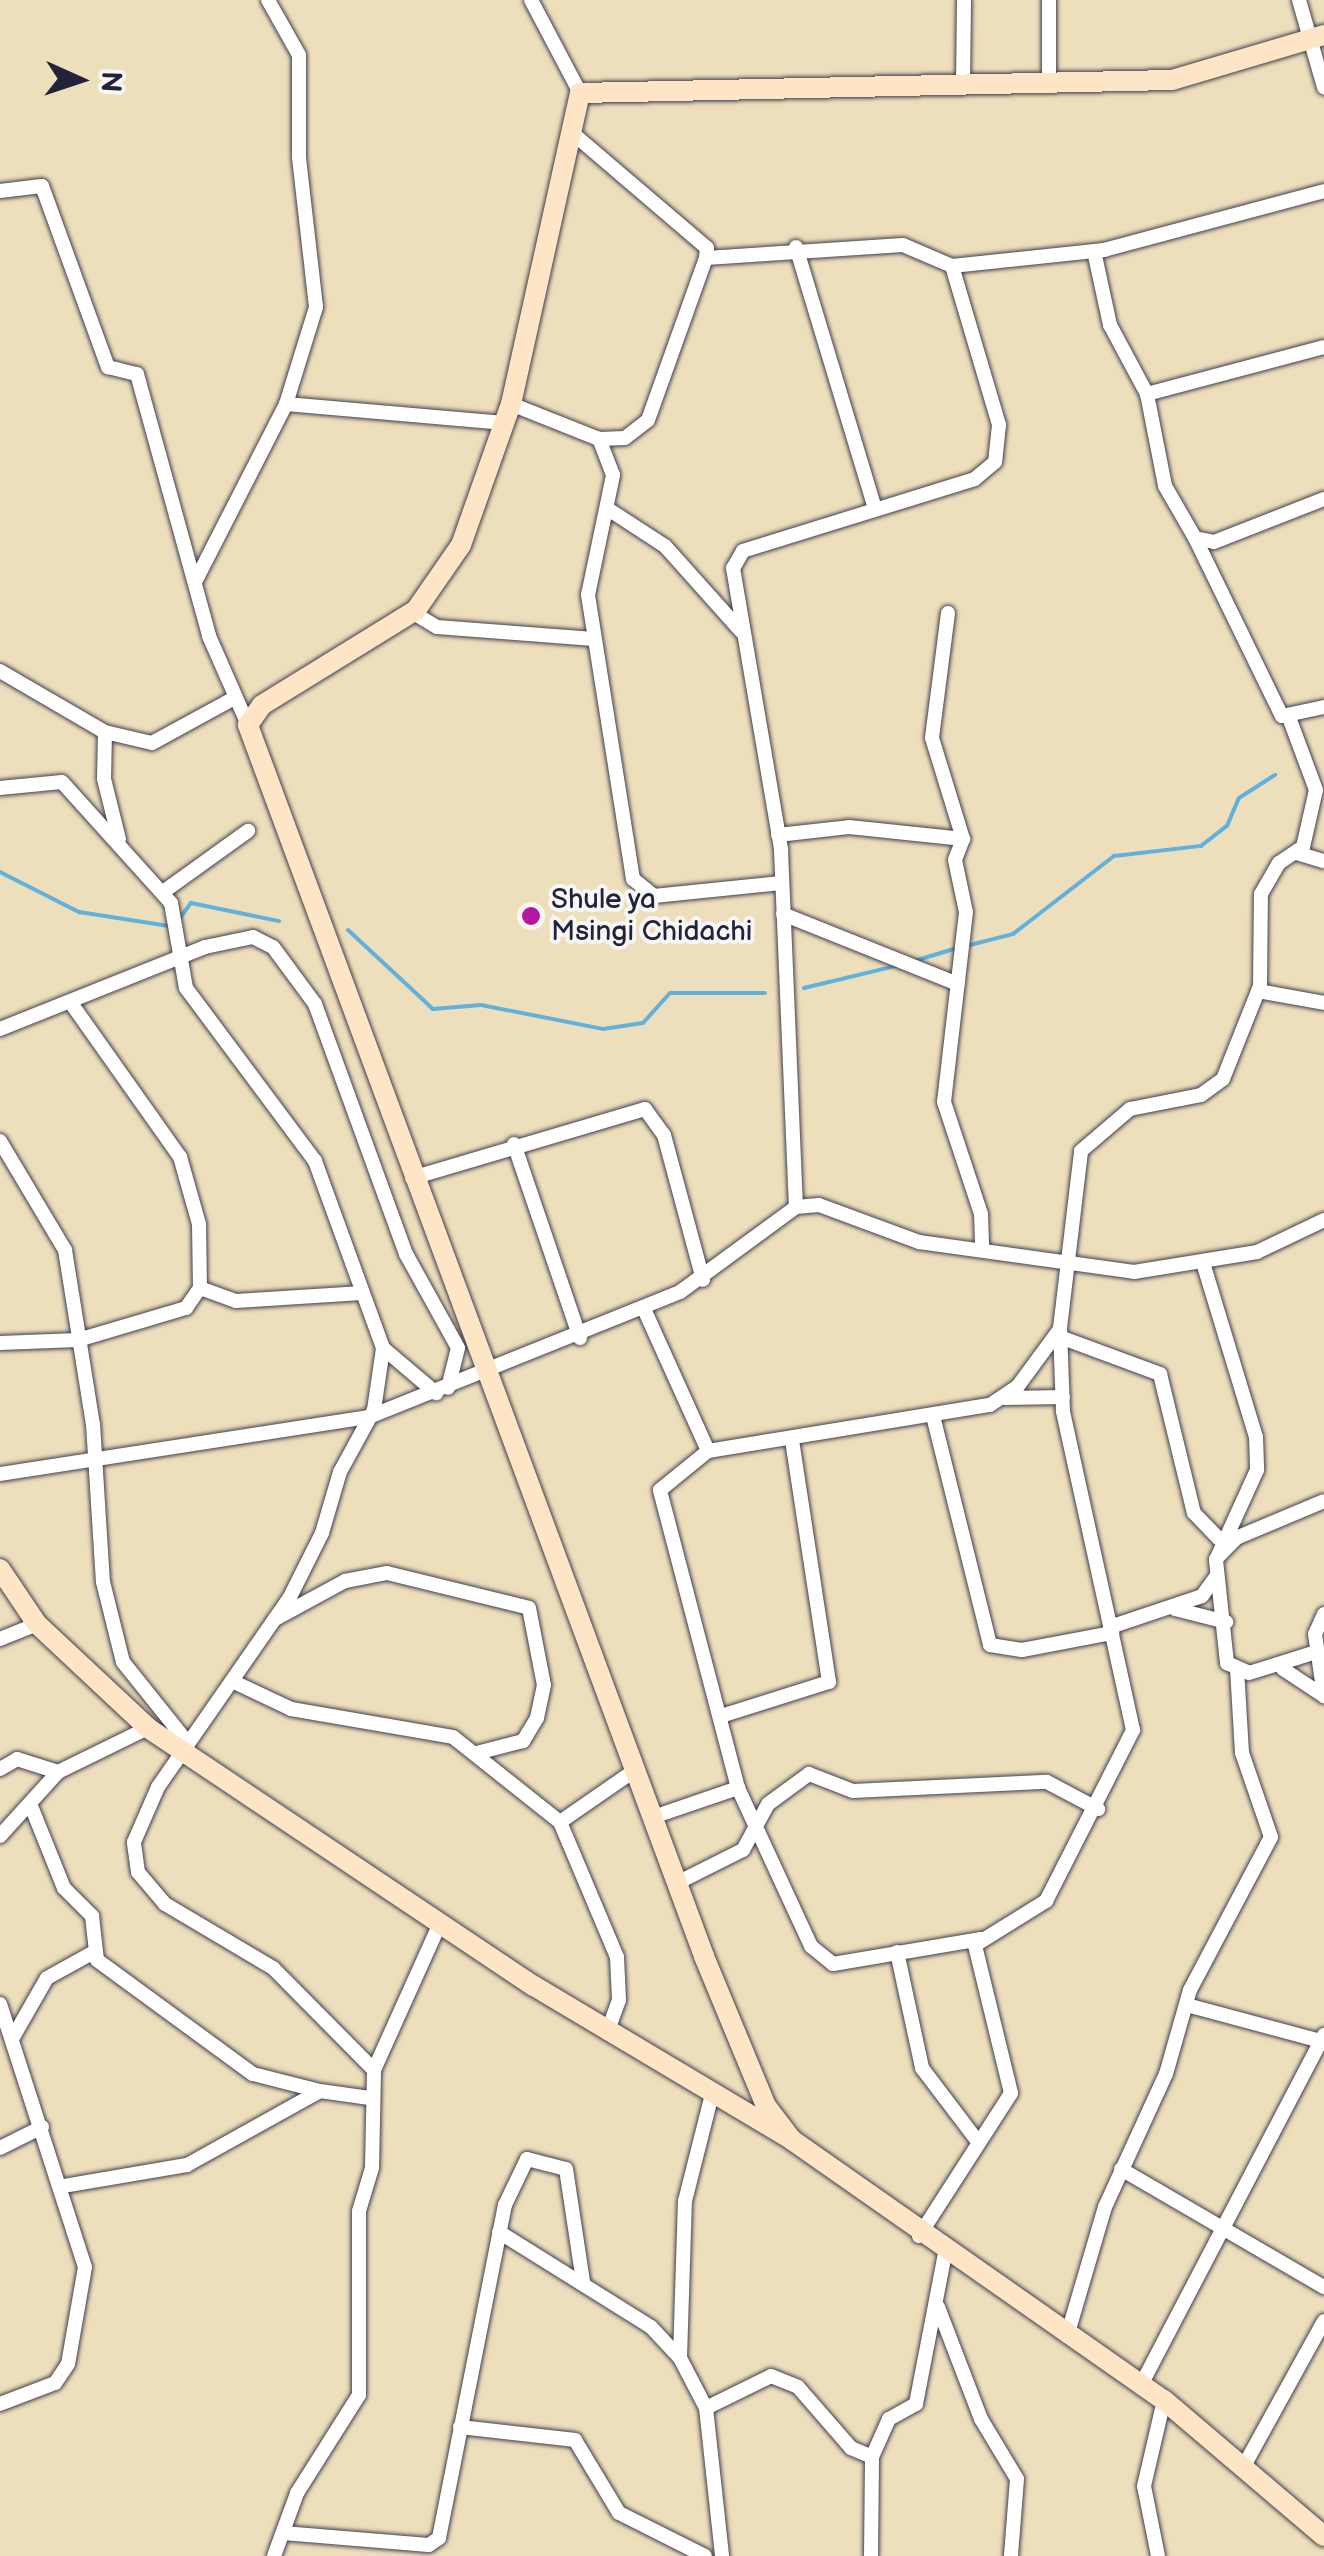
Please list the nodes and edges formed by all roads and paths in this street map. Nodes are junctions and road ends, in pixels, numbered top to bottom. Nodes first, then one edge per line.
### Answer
1 (268, 0) edge
2 (964, 0) edge
3 (1050, 0) edge
4 (1299, 0) edge
5 (536, 2) edge
6 (1318, 36) edge
7 (963, 84) junction
8 (1049, 86) junction
9 (1324, 88) edge
10 (580, 93) junction
11 (566, 127) junction
12 (0, 191) edge
13 (1324, 191) edge
14 (796, 247) junction
15 (1094, 250) junction
16 (706, 258) junction
17 (952, 266) junction
18 (1324, 347) edge
19 (1147, 394) junction
20 (286, 404) junction
21 (508, 413) junction
22 (598, 439) junction
23 (1324, 499) edge
24 (608, 509) junction
25 (875, 509) junction
26 (1195, 538) junction
27 (196, 580) junction
28 (412, 612) junction
29 (948, 613) dead end
30 (741, 631) junction
31 (594, 639) junction
32 (0, 671) edge
33 (230, 700) junction
34 (1324, 706) edge
35 (1290, 720) junction
36 (248, 725) junction
37 (105, 732) junction
38 (0, 788) edge
39 (248, 831) dead end
40 (778, 835) junction
41 (119, 838) junction
42 (963, 839) junction
43 (1296, 853) junction
44 (1324, 860) edge
45 (781, 884) junction
46 (162, 892) junction
47 (783, 914) junction
48 (183, 960) junction
49 (958, 984) junction
50 (1258, 992) junction
51 (71, 1002) junction
52 (1324, 1003) edge
53 (0, 1029) edge
54 (0, 1141) edge
55 (514, 1144) junction
56 (412, 1178) junction
57 (796, 1207) junction
58 (1324, 1220) edge
59 (982, 1248) junction
60 (1204, 1266) junction
61 (1068, 1267) junction
62 (703, 1280) junction
63 (200, 1288) junction
64 (362, 1294) junction
65 (644, 1308) junction
66 (1060, 1333) junction
67 (580, 1338) junction
68 (78, 1340) junction
69 (0, 1343) edge
70 (383, 1348) junction
71 (490, 1372) junction
72 (442, 1390) junction
73 (1063, 1397) junction
74 (1005, 1398) junction
75 (933, 1416) junction
76 (370, 1417) junction
77 (792, 1439) junction
78 (708, 1451) junction
79 (95, 1462) junction
80 (0, 1474) edge
81 (1324, 1501) edge
82 (1219, 1539) junction
83 (1216, 1560) junction
84 (0, 1568) edge
85 (1216, 1578) junction
86 (1170, 1608) junction
87 (1324, 1614) edge
88 (274, 1620) junction
89 (1226, 1622) junction
90 (37, 1624) junction
91 (1111, 1630) junction
92 (0, 1639) edge
93 (1316, 1652) junction
94 (1283, 1668) junction
95 (1236, 1670) junction
96 (234, 1682) junction
97 (1324, 1696) edge
98 (721, 1716) junction
99 (148, 1728) junction
100 (184, 1746) junction
101 (477, 1753) junction
102 (0, 1769) edge
103 (635, 1770) junction
104 (58, 1772) junction
105 (738, 1788) junction
106 (31, 1806) junction
107 (1098, 1810) junction
108 (656, 1816) junction
109 (560, 1822) junction
110 (754, 1823) junction
111 (0, 1836) edge
112 (678, 1883) junction
113 (440, 1924) junction
114 (981, 1940) junction
115 (94, 1952) junction
116 (897, 1952) junction
117 (0, 2004) edge
118 (1187, 2005) junction
119 (607, 2033) junction
120 (12, 2039) junction
121 (1323, 2039) edge
122 (374, 2070) junction
123 (320, 2092) junction
124 (370, 2098) junction
125 (711, 2098) junction
126 (42, 2127) junction
127 (792, 2140) junction
128 (979, 2143) junction
129 (0, 2148) edge
130 (1121, 2168) junction
131 (64, 2186) junction
132 (1222, 2228) junction
133 (499, 2232) junction
134 (919, 2236) junction
135 (945, 2253) junction
136 (583, 2282) junction
137 (1324, 2287) edge
138 (937, 2305) junction
139 (1324, 2321) edge
140 (1067, 2336) junction
141 (680, 2358) junction
142 (1141, 2385) junction
143 (1164, 2400) junction
144 (0, 2404) edge
145 (706, 2408) junction
146 (460, 2427) junction
147 (872, 2457) junction
148 (1245, 2464) junction
149 (283, 2532) junction
150 (1324, 2536) edge
151 (274, 2556) edge
152 (705, 2556) edge
153 (722, 2556) edge
154 (871, 2556) edge
155 (1011, 2556) edge
156 (1158, 2556) edge

1 - 20 street
2 - 7 street
3 - 8 street
4 - 6 street
5 - 10 street
6 - 8 street
6 - 9 street
7 - 8 street
7 - 10 street
10 - 11 street
11 - 16 street
11 - 21 street
12 - 27 street
13 - 15 street
14 - 16 street
14 - 17 street
14 - 25 street
15 - 17 street
15 - 19 street
16 - 22 street
17 - 25 street
18 - 19 street
19 - 26 street
20 - 21 street
20 - 27 street
21 - 22 street
21 - 28 street
22 - 24 street
23 - 26 street
24 - 30 street
24 - 31 street
25 - 30 street
26 - 35 street
27 - 33 street
28 - 31 street
28 - 36 street
29 - 42 street
30 - 40 street
31 - 45 street
32 - 37 street
33 - 36 street
33 - 37 street
34 - 35 street
35 - 43 street
36 - 56 street
37 - 41 street
38 - 41 street
39 - 46 street
40 - 42 street
40 - 45 street
41 - 46 street
42 - 49 street
43 - 44 street
43 - 50 street
45 - 47 street
46 - 48 street
47 - 49 street
47 - 57 street
48 - 51 street
48 - 64 street
48 - 72 street
49 - 59 street
50 - 52 street
50 - 61 street
51 - 53 street
51 - 63 street
54 - 68 street
55 - 56 street
55 - 62 street
55 - 67 street
56 - 71 street
57 - 59 street
57 - 62 street
58 - 60 street
59 - 61 street
60 - 61 street
60 - 82 street
61 - 66 street
62 - 65 street
63 - 64 street
63 - 68 street
64 - 70 street
65 - 67 street
65 - 78 street
66 - 73 street
66 - 74 street
66 - 82 street
67 - 71 street
68 - 69 street
68 - 79 street
70 - 72 street
70 - 76 street
71 - 72 street
71 - 103 street
72 - 76 street
73 - 74 street
73 - 91 street
74 - 75 street
75 - 77 street
75 - 91 street
76 - 79 street
76 - 88 street
77 - 78 street
77 - 98 street
78 - 98 street
79 - 80 street
79 - 100 street
81 - 83 street
82 - 83 street
83 - 85 street
84 - 90 street
85 - 86 street
85 - 89 street
86 - 89 street
86 - 91 street
87 - 93 street
88 - 96 street
88 - 101 street
89 - 95 street
90 - 92 street
90 - 99 street
91 - 107 street
93 - 94 street
93 - 97 street
94 - 95 street
94 - 97 street
95 - 118 street
96 - 100 street
96 - 101 street
98 - 105 street
99 - 100 street
99 - 104 street
100 - 113 street
100 - 122 street
101 - 109 street
102 - 104 street
103 - 108 street
103 - 109 street
104 - 106 street
105 - 108 street
105 - 110 street
106 - 111 street
106 - 115 street
107 - 110 street
107 - 114 street
108 - 112 street
109 - 119 street
110 - 112 street
110 - 116 street
112 - 127 street
113 - 119 street
113 - 122 street
114 - 116 street
114 - 128 street
115 - 120 street
115 - 123 street
116 - 128 street
117 - 120 street
118 - 121 street
118 - 130 street
119 - 125 street
120 - 126 street
121 - 132 street
122 - 124 street
123 - 124 street
123 - 131 street
124 - 149 street
125 - 127 street
125 - 141 street
126 - 129 street
126 - 131 street
127 - 134 street
128 - 134 street
130 - 132 street
130 - 140 street
131 - 144 street
132 - 137 street
132 - 142 street
133 - 136 street
133 - 136 street
133 - 146 street
134 - 135 street
135 - 138 street
135 - 140 street
136 - 141 street
138 - 147 street
138 - 155 street
139 - 148 street
140 - 142 street
141 - 145 street
142 - 143 street
143 - 148 street
143 - 156 street
145 - 147 street
145 - 153 street
146 - 149 street
146 - 152 street
147 - 154 street
148 - 150 street
149 - 151 street

